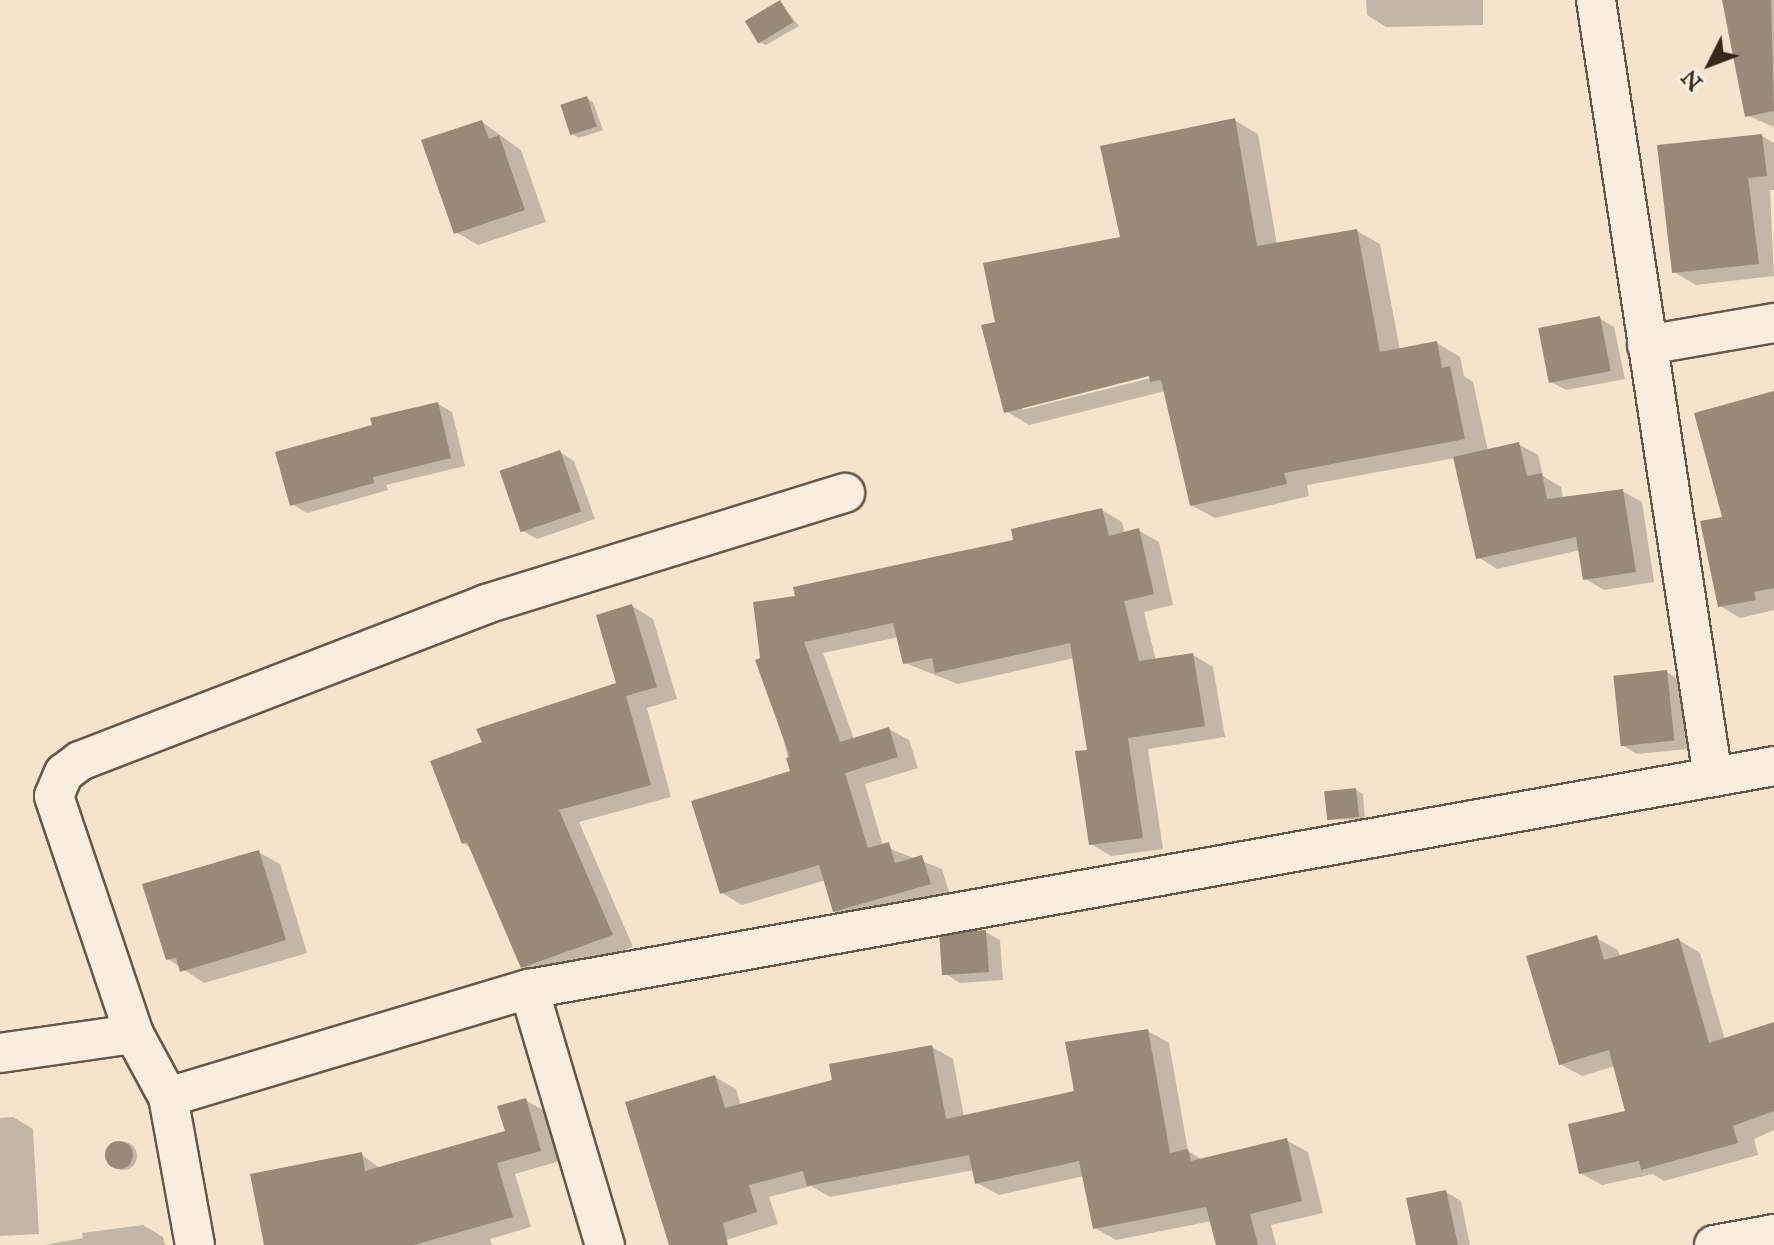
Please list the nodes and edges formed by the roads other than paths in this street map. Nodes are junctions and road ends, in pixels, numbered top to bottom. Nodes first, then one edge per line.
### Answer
1 (1596, 0) edge
2 (1774, 323) edge
3 (1647, 345) junction
4 (845, 493) dead end
5 (1774, 766) edge
6 (1713, 777) junction
7 (529, 989) junction
8 (134, 1034) junction
9 (0, 1053) edge
10 (168, 1097) junction
11 (1774, 1234) edge
12 (195, 1245) edge
13 (605, 1245) edge
14 (1714, 1245) edge

1 - 3 street
2 - 3 street
3 - 6 street
4 - 8 street
5 - 6 street
6 - 7 street
7 - 10 street
7 - 13 street
8 - 9 street
8 - 10 street
10 - 12 street
11 - 14 street

